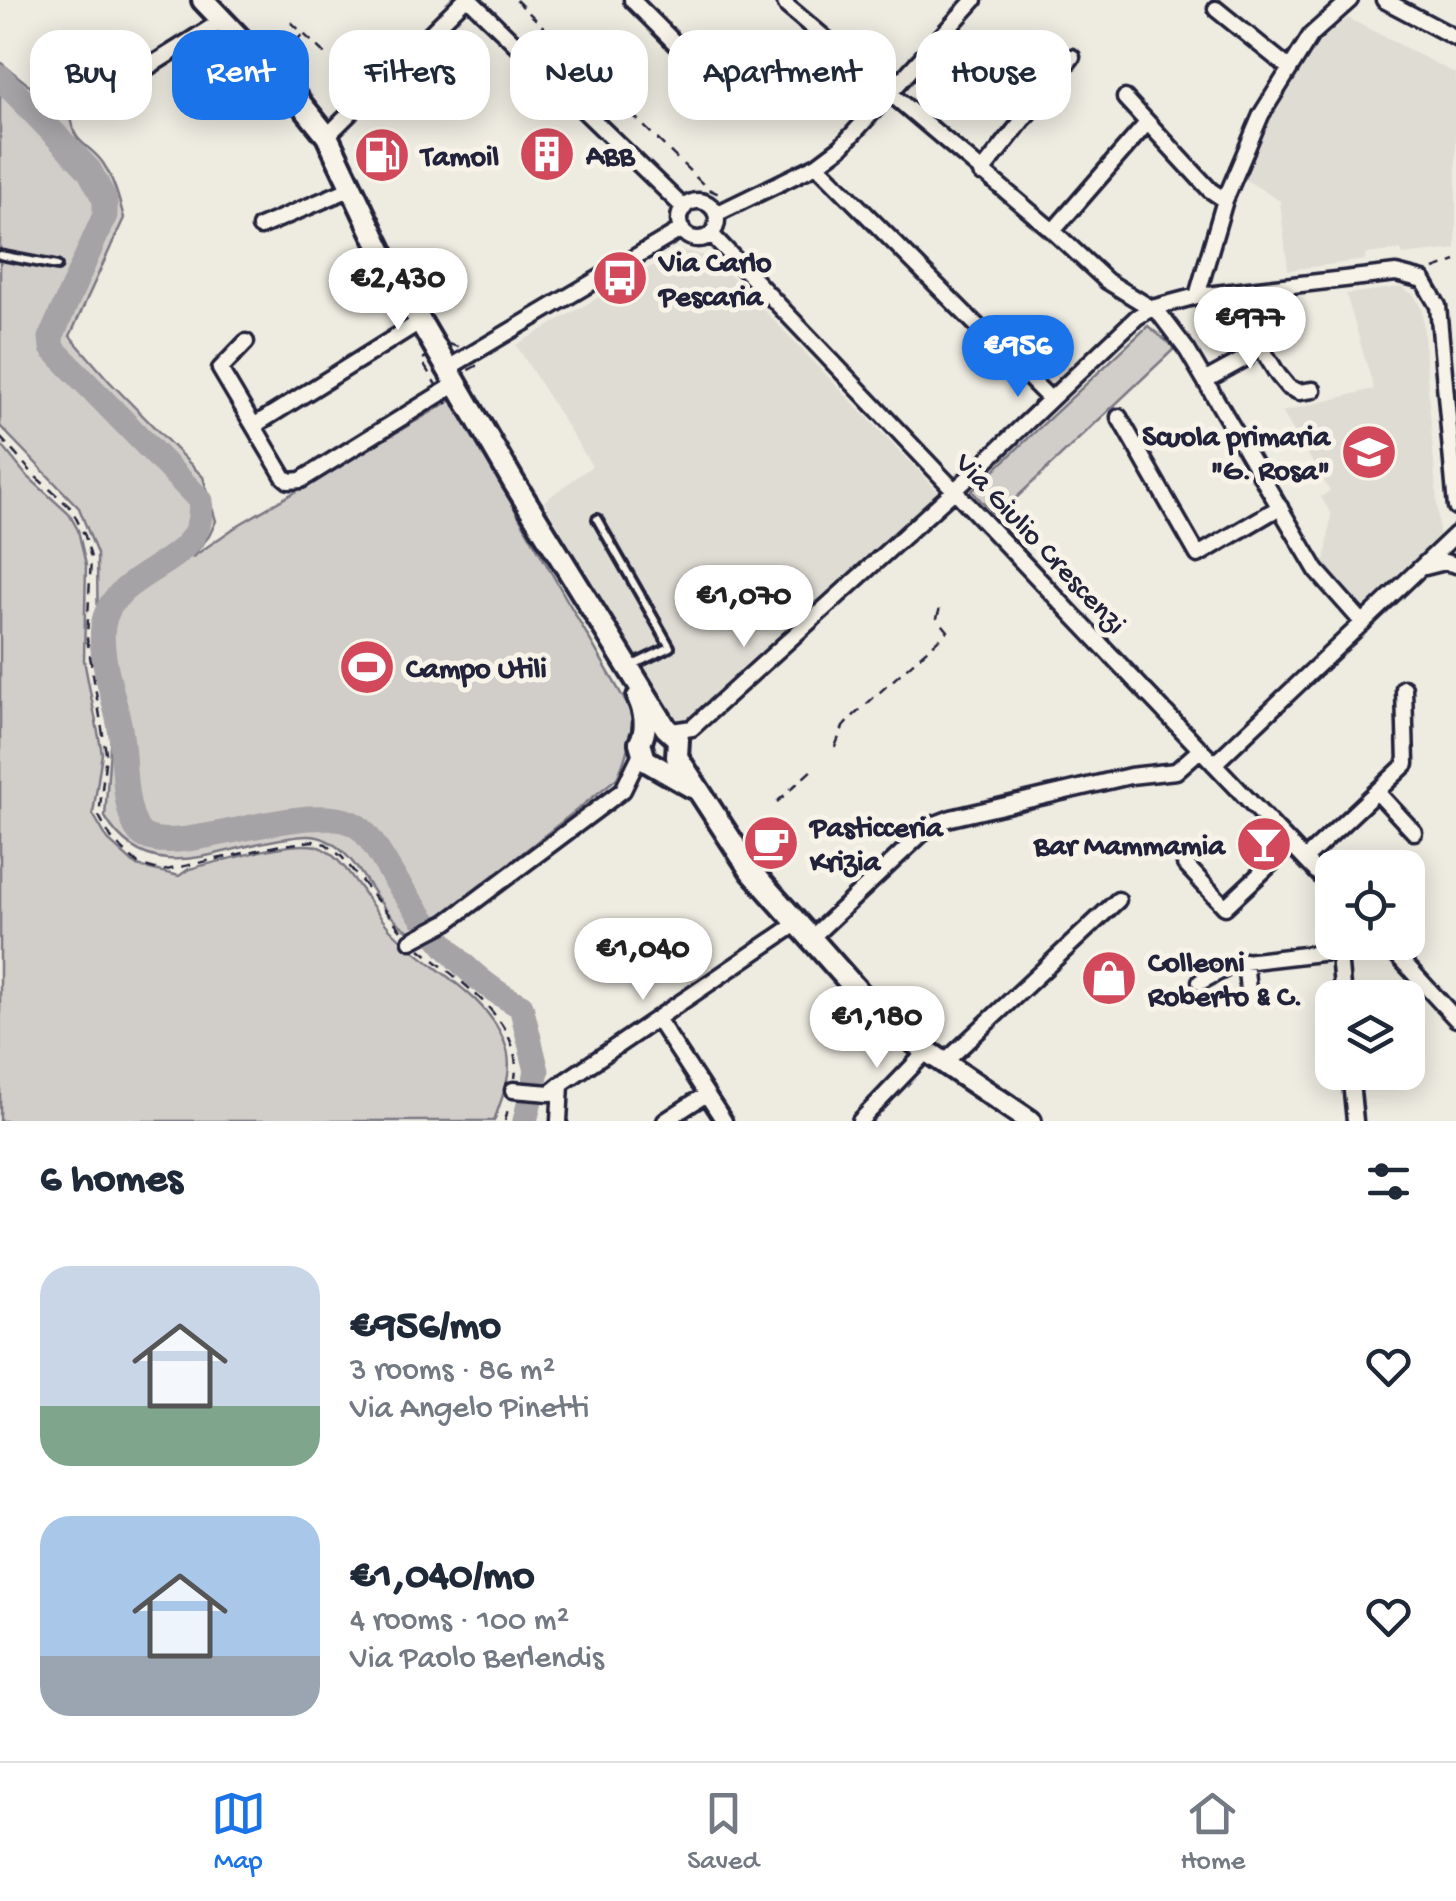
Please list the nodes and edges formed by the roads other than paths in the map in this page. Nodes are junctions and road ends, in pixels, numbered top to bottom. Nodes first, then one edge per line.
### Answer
1 (203, 0) edge
2 (467, 0) edge
3 (632, 0) edge
4 (784, 0) edge
5 (1350, 0) edge
6 (1384, 0) edge
7 (965, 3) edge
8 (1216, 9) dead end
9 (223, 20) junction
10 (815, 30) edge
11 (668, 36) edge
12 (1456, 38) edge
13 (1072, 57) dead end
14 (152, 64) edge
15 (1289, 68) junction
16 (896, 85) edge
17 (1125, 98) dead end
18 (896, 99) edge
19 (865, 120) edge
20 (1147, 122) junction
21 (327, 136) junction
22 (817, 165) junction
23 (981, 173) junction
24 (352, 188) junction
25 (1225, 200) junction
26 (684, 208) junction
27 (716, 214) junction
28 (260, 227) dead end
29 (682, 229) junction
30 (1054, 231) junction
31 (711, 234) junction
32 (0, 255) edge
33 (57, 266) dead end
34 (1242, 292) junction
35 (1197, 296) junction
36 (1152, 308) junction
37 (420, 322) junction
38 (246, 342) dead end
39 (1246, 358) dead end
40 (452, 376) junction
41 (1206, 380) junction
42 (1313, 390) dead end
43 (1050, 399) junction
44 (1119, 417) dead end
45 (254, 425) junction
46 (955, 490) junction
47 (1280, 507) junction
48 (1456, 507) edge
49 (598, 520) dead end
50 (1456, 534) edge
51 (1456, 565) edge
52 (1420, 569) junction
53 (1363, 624) junction
54 (624, 663) junction
55 (1404, 688) dead end
56 (669, 730) junction
57 (1201, 749) junction
58 (655, 755) junction
59 (1214, 764) junction
60 (1377, 792) junction
61 (1414, 832) dead end
62 (1292, 845) junction
63 (1305, 859) junction
64 (1185, 864) dead end
65 (1315, 870) edge
66 (1118, 900) dead end
67 (803, 932) junction
68 (414, 939) road end
69 (1315, 950) edge
70 (1402, 960) edge
71 (1245, 961) junction
72 (1200, 982) dead end
73 (1248, 990) dead end
74 (1456, 1019) edge
75 (658, 1020) junction
76 (936, 1057) junction
77 (560, 1084) junction
78 (517, 1090) road end
79 (1352, 1090) edge
80 (705, 1095) junction
81 (558, 1121) edge
82 (665, 1121) edge
83 (724, 1121) edge
84 (860, 1121) edge
85 (1030, 1121) edge
86 (1355, 1121) edge

1 - 9 street
2 - 21 street
2 - 26 street
3 - 11 street
4 - 10 street
5 - 15 street
6 - 12 street
7 - 16 street
8 - 15 street
9 - 14 street
9 - 21 street
13 - 23 street
15 - 25 street
17 - 20 street
18 - 23 street
19 - 22 street
20 - 25 street
20 - 30 street
21 - 24 street
22 - 27 street
22 - 43 street
23 - 30 street
24 - 28 street
24 - 37 street
25 - 35 street
26 - 27 street
26 - 29 street
27 - 31 street
29 - 31 street
29 - 40 street
30 - 36 street
31 - 46 street, Via Giulio Crescenzi
32 - 33 lane
34 - 35 street
34 - 42 street
34 - 48 street
35 - 36 street
36 - 41 street
36 - 43 street
37 - 40 street
37 - 45 street
38 - 45 street
39 - 41 street
40 - 45 street
40 - 54 street
41 - 47 street
43 - 46 street
44 - 47 street
46 - 56 street
46 - 57 street, Via Giulio Crescenzi
47 - 53 street
49 - 54 lane
50 - 52 street
51 - 52 street
52 - 53 street
53 - 59 street
54 - 56 street
54 - 58 street
55 - 60 street
56 - 58 street
56 - 58 street
57 - 59 street, Via Giulio Crescenzi
57 - 67 street
58 - 67 street
58 - 68 street
59 - 62 street, Via Giulio Crescenzi
60 - 61 street
60 - 63 street
62 - 63 street, Via Giulio Crescenzi
62 - 64 street
63 - 65 street, Via Giulio Crescenzi
66 - 76 street
67 - 75 street
67 - 76 street
69 - 71 street
70 - 74 street
71 - 72 street
71 - 73 street
75 - 77 street
75 - 80 street
76 - 84 street
76 - 85 street
77 - 78 street
77 - 81 street
79 - 86 street
80 - 82 street
80 - 83 street

